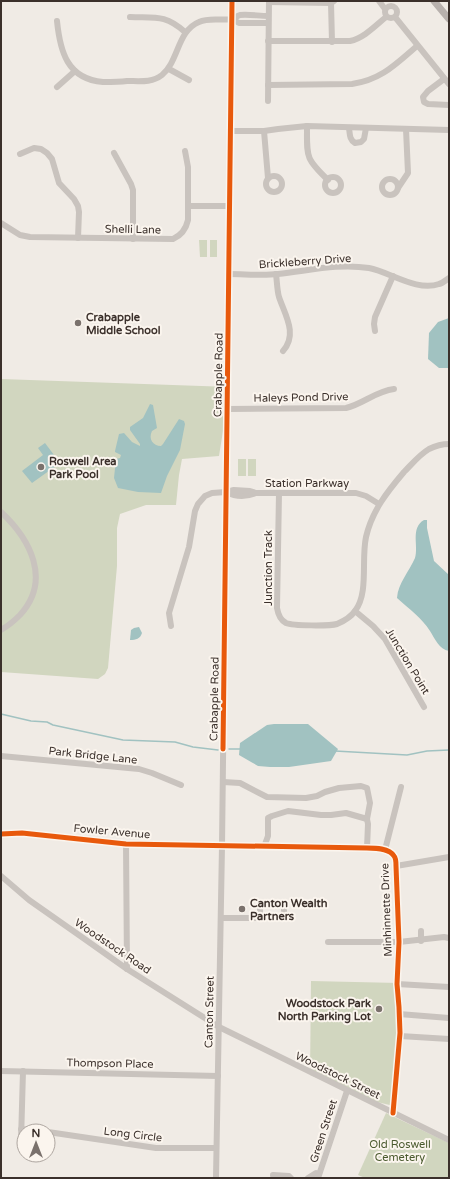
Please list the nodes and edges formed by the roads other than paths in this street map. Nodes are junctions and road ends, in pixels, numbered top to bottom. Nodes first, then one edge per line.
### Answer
1 (232, 1) edge
2 (269, 1) edge
3 (379, 1) edge
4 (434, 1) edge
5 (333, 2) edge
6 (385, 9) junction
7 (248, 16) junction
8 (268, 16) junction
9 (130, 17) dead end
10 (386, 17) junction
11 (395, 17) junction
12 (232, 19) junction
13 (449, 20) edge
14 (57, 21) dead end
15 (248, 23) junction
16 (268, 23) junction
17 (185, 32) junction
18 (268, 40) junction
19 (332, 42) junction
20 (417, 46) junction
21 (169, 69) junction
22 (75, 71) junction
23 (444, 79) junction
24 (189, 80) dead end
25 (449, 84) edge
26 (268, 85) junction
27 (58, 88) dead end
28 (268, 101) dead end
29 (449, 105) edge
30 (307, 126) junction
31 (349, 128) junction
32 (366, 128) junction
33 (406, 129) junction
34 (449, 130) edge
35 (231, 131) junction
36 (264, 131) junction
37 (185, 151) dead end
38 (114, 153) dead end
39 (20, 154) dead end
40 (268, 178) dead end
41 (328, 180) dead end
42 (398, 188) dead end
43 (188, 206) junction
44 (230, 206) junction
45 (1, 223) edge
46 (78, 238) junction
47 (133, 239) junction
48 (229, 274) junction
49 (276, 274) junction
50 (394, 276) junction
51 (449, 278) edge
52 (375, 331) dead end
53 (283, 351) dead end
54 (394, 389) dead end
55 (228, 409) junction
56 (449, 444) edge
57 (226, 492) junction
58 (279, 494) junction
59 (379, 504) junction
60 (1, 512) edge
61 (355, 611) junction
62 (171, 626) dead end
63 (1, 630) edge
64 (424, 707) dead end
65 (1, 756) edge
66 (223, 782) junction
67 (181, 785) dead end
68 (401, 787) dead end
69 (367, 819) junction
70 (1, 834) edge
71 (126, 844) junction
72 (222, 846) junction
73 (264, 847) junction
74 (366, 848) junction
75 (385, 850) junction
76 (449, 858) edge
77 (396, 866) junction
78 (1, 876) edge
79 (284, 902) dead end
80 (260, 903) dead end
81 (221, 918) junction
82 (260, 918) junction
83 (421, 931) dead end
84 (449, 938) edge
85 (421, 941) junction
86 (328, 942) dead end
87 (399, 942) junction
88 (127, 969) junction
89 (397, 984) junction
90 (449, 987) edge
91 (400, 1014) junction
92 (449, 1018) edge
93 (219, 1027) junction
94 (400, 1036) junction
95 (449, 1039) edge
96 (1, 1070) edge
97 (23, 1071) junction
98 (218, 1076) junction
99 (347, 1091) junction
100 (393, 1113) junction
101 (21, 1123) edge
102 (56, 1133) edge
103 (449, 1140) edge
104 (216, 1148) junction
105 (274, 1175) dead end
106 (319, 1176) edge
107 (284, 1177) edge
108 (216, 1178) edge
109 (291, 1178) edge
110 (308, 1178) edge

1 - 12 street, Crabapple Road
2 - 5 street
2 - 8 street
3 - 6 street
4 - 13 main road
5 - 19 street
6 - 10 street
6 - 11 street
7 - 8 street
7 - 12 street
7 - 15 street
8 - 16 street
9 - 17 street
10 - 11 street
10 - 19 street
11 - 20 street
12 - 15 street
12 - 17 street
12 - 35 street, Crabapple Road
14 - 22 street
15 - 16 street
16 - 18 street
17 - 21 street
18 - 19 street
18 - 26 street
20 - 23 street
20 - 26 street
21 - 22 street
21 - 24 street
22 - 27 street
23 - 25 street
23 - 29 street
26 - 28 street
30 - 31 street
30 - 36 street
30 - 41 street
31 - 32 street
31 - 32 street
32 - 33 street
33 - 34 street
33 - 42 street
35 - 36 street
35 - 44 street, Crabapple Road
36 - 40 street
37 - 43 street, Shelli Lane
38 - 47 street
39 - 46 street
43 - 44 street
43 - 47 street, Shelli Lane
44 - 48 street, Crabapple Road
45 - 46 street, Shelli Lane
46 - 47 street, Shelli Lane
48 - 49 street, Brickleberry Drive
48 - 55 street, Crabapple Road
49 - 50 street, Brickleberry Drive
49 - 53 street
50 - 51 street, Brickleberry Drive
50 - 52 street
54 - 55 street, Haleys Pond Drive
55 - 57 street, Crabapple Road
56 - 59 street
57 - 58 street, Station Parkway
57 - 62 street
57 - 66 street, Crabapple Road
58 - 59 street, Station Parkway
58 - 61 street, Junction Track
59 - 61 street
60 - 63 street
61 - 64 street, Junction Point
65 - 67 street, Park Bridge Lane
66 - 69 street
66 - 72 street, Crabapple Road
68 - 75 street
69 - 73 street
69 - 74 street
70 - 71 street, Fowler Avenue
71 - 72 street, Fowler Avenue
71 - 88 street
72 - 73 street, Minhinnette Drive
72 - 81 street, Canton Street
73 - 74 street, Minhinnette Drive
74 - 75 street, Minhinnette Drive
75 - 77 street, Minhinnette Drive
76 - 77 street
77 - 87 street, Minhinnette Drive
78 - 88 street, Woodstock Road
79 - 82 street
80 - 82 street
81 - 82 street
81 - 93 street, Canton Street
83 - 85 street
84 - 85 street
85 - 87 street
86 - 87 street
87 - 89 street, Minhinnette Drive
88 - 93 street, Woodstock Road
89 - 90 street
89 - 91 street, Minhinnette Drive
91 - 92 street
91 - 94 street, Minhinnette Drive
93 - 98 street, Canton Street
93 - 99 street, Woodstock Street
94 - 95 street
94 - 100 street, Minhinnette Drive
96 - 97 street, Thompson Place
97 - 98 street, Thompson Place
97 - 101 street
98 - 104 street, Canton Street
99 - 100 street, Woodstock Street
99 - 106 street, Green Street
100 - 103 street, Woodstock Street
102 - 104 street, Long Circle
104 - 108 street, Canton Street
105 - 107 street
106 - 110 street
107 - 109 street

